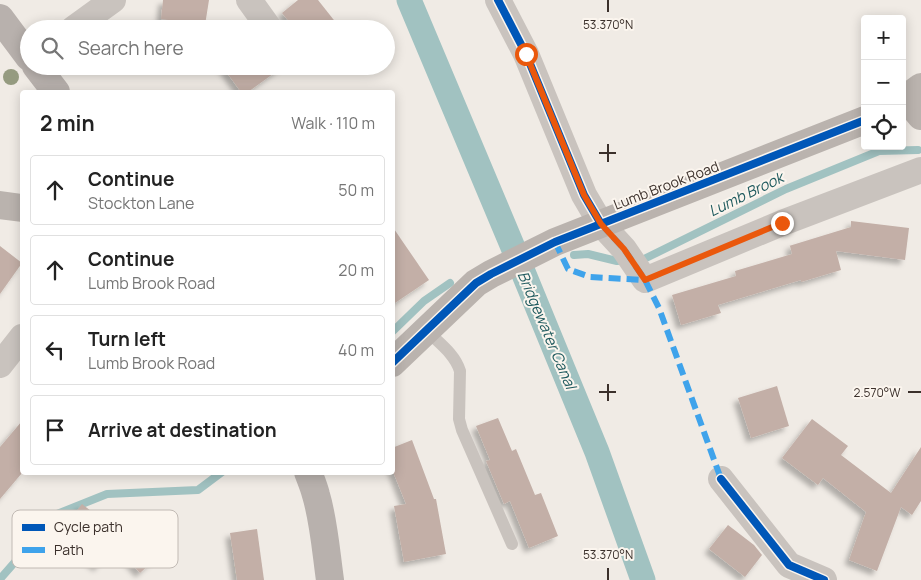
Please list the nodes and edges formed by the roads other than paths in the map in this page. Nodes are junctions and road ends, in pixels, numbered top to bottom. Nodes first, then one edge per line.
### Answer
1 (113, 0) edge
2 (249, 0) edge
3 (498, 0) edge
4 (0, 18) edge
5 (85, 20) edge
6 (263, 20) edge
7 (20, 45) edge
8 (43, 75) edge
9 (54, 90) edge
10 (861, 122) edge
11 (921, 170) edge
12 (0, 205) edge
13 (20, 208) edge
14 (601, 224) junction
15 (426, 330) junction
16 (20, 340) edge
17 (395, 361) edge
18 (0, 365) edge
19 (309, 475) edge
20 (721, 479) dead end
21 (512, 544) dead end
22 (330, 580) edge
23 (824, 580) edge

1 - 5 street
2 - 6 street
3 - 14 street
4 - 7 main road
8 - 9 main road
10 - 14 street, Lumb Brook Road
11 - 14 street, Lumb Brook Road
12 - 13 street
14 - 15 street, Lumb Brook Road
15 - 17 street, Lumb Brook Road
15 - 21 lane
16 - 18 street
19 - 22 main road
20 - 23 street

